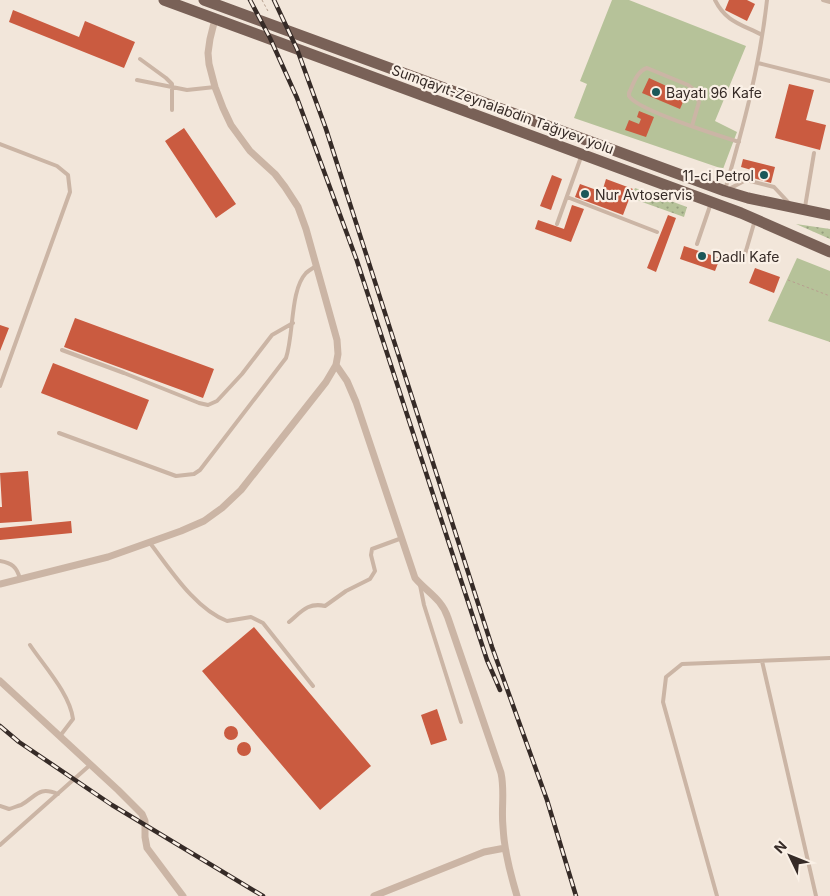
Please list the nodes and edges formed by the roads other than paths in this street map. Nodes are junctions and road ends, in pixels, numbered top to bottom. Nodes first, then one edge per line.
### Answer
1 (164, 0) edge
2 (204, 0) edge
3 (715, 0) edge
4 (767, 0) edge
5 (823, 0) edge
6 (830, 2) edge
7 (215, 19) junction
8 (762, 35) junction
9 (140, 59) dead end
10 (758, 63) junction
11 (136, 80) dead end
12 (830, 80) edge
13 (214, 87) junction
14 (173, 88) junction
15 (172, 110) dead end
16 (692, 126) junction
17 (739, 142) junction
18 (0, 144) edge
19 (814, 153) dead end
20 (582, 155) junction
21 (725, 191) junction
22 (567, 197) junction
23 (711, 203) junction
24 (793, 207) junction
25 (804, 209) junction
26 (830, 214) edge
27 (755, 219) junction
28 (557, 224) dead end
29 (657, 232) dead end
30 (697, 244) dead end
31 (830, 252) edge
32 (743, 261) dead end
33 (317, 265) junction
34 (293, 323) junction
35 (62, 350) dead end
36 (336, 365) junction
37 (0, 386) edge
38 (59, 433) dead end
39 (402, 538) junction
40 (150, 543) junction
41 (0, 561) edge
42 (20, 580) junction
43 (420, 582) junction
44 (0, 584) edge
45 (289, 622) dead end
46 (30, 645) dead end
47 (830, 658) edge
48 (762, 660) junction
49 (0, 681) edge
50 (313, 686) dead end
51 (462, 722) dead end
52 (60, 736) junction
53 (90, 765) junction
54 (58, 794) junction
55 (0, 806) edge
56 (0, 845) edge
57 (505, 848) junction
58 (183, 896) edge
59 (374, 896) edge
60 (516, 896) edge
61 (717, 896) edge
62 (816, 896) edge

1 - 7 main road, Sumqayıt-Zeynalabdin Tağıyev yolu
2 - 21 main road, Sumqayıt-Zeynalabdin Tağıyev yolu
3 - 8 lane
4 - 8 lane
5 - 6 lane
7 - 13 street
7 - 20 main road, Sumqayıt-Zeynalabdin Tağıyev yolu
8 - 10 lane
9 - 14 lane
10 - 12 lane
10 - 17 lane
11 - 14 lane
13 - 14 lane
13 - 33 street
14 - 15 lane
16 - 16 lane
16 - 17 lane
17 - 21 lane
18 - 37 lane
19 - 25 lane
20 - 22 lane
20 - 23 main road, Sumqayıt-Zeynalabdin Tağıyev yolu
21 - 24 main road, Sumqayıt-Zeynalabdin Tağıyev yolu
21 - 24 lane
22 - 28 lane
22 - 29 lane
23 - 27 main road, Sumqayıt-Zeynalabdin Tağıyev yolu
23 - 30 lane
24 - 25 main road, Sumqayıt-Zeynalabdin Tağıyev yolu
25 - 26 main road, Sumqayıt-Zeynalabdin Tağıyev yolu
27 - 31 main road, Sumqayıt-Zeynalabdin Tağıyev yolu
27 - 32 lane
33 - 34 lane
33 - 36 street
34 - 35 lane
34 - 38 lane
36 - 39 street
36 - 40 street
39 - 43 street
39 - 45 lane
40 - 42 street
40 - 50 lane
41 - 42 lane
42 - 44 street
43 - 51 lane
43 - 57 street
46 - 52 lane
47 - 48 lane
48 - 61 lane
48 - 62 lane
49 - 52 street
52 - 53 street
53 - 54 lane
53 - 58 street
54 - 55 lane
54 - 56 lane
57 - 59 street
57 - 60 street

